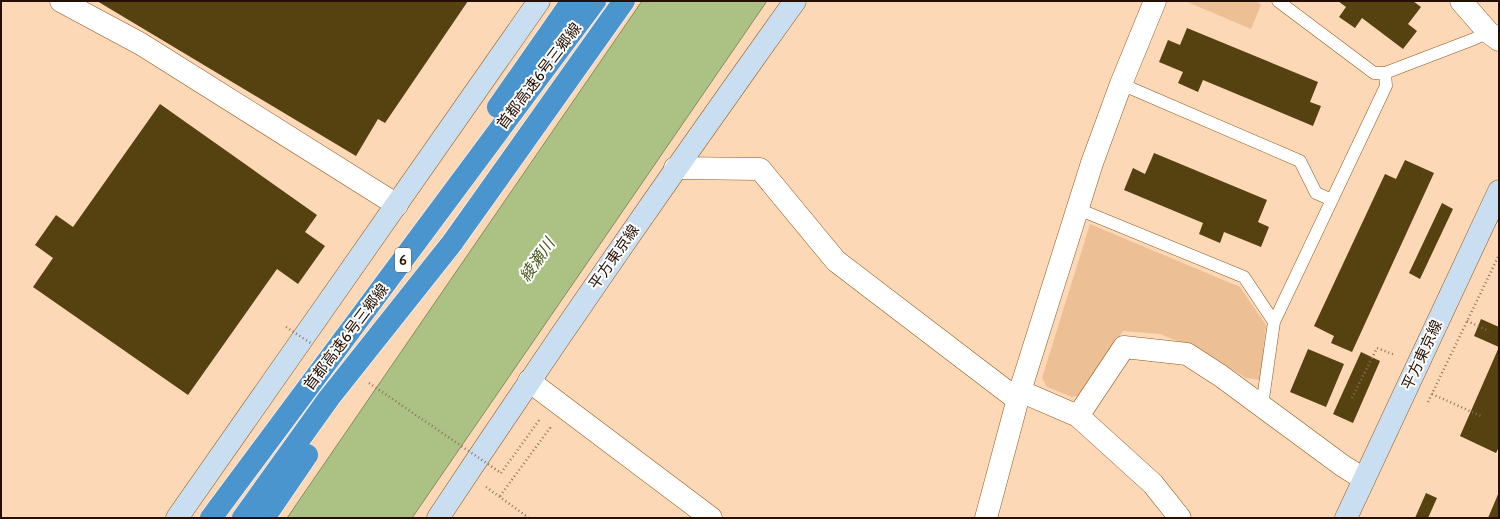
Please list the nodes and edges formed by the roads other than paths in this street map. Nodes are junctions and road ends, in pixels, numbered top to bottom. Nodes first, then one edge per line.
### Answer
1 (61, 1) edge
2 (539, 1) edge
3 (572, 1) edge
4 (595, 1) edge
5 (624, 1) edge
6 (795, 1) edge
7 (1155, 1) edge
8 (1278, 1) edge
9 (1461, 1) edge
10 (1493, 36) edge
11 (1385, 73) junction
12 (1121, 84) junction
13 (675, 168) junction
14 (1498, 195) edge
15 (1332, 200) junction
16 (397, 205) junction
17 (1078, 209) junction
18 (452, 243) junction
19 (1274, 322) junction
20 (529, 381) junction
21 (1019, 396) junction
22 (1262, 406) junction
23 (1078, 416) junction
24 (1364, 480) junction
25 (177, 518) edge
26 (208, 518) edge
27 (211, 518) edge
28 (244, 518) edge
29 (264, 518) edge
30 (438, 518) edge
31 (711, 518) edge
32 (986, 518) edge
33 (1180, 518) edge
34 (1346, 518) edge

1 - 16 street
2 - 16 main road
3 - 26 highway, 首都高速6号三郷線 / 6, bridge
4 - 27 highway, 首都高速6号三郷線 / 6, bridge
5 - 18 highway
6 - 13 main road, 平方東京線
7 - 12 street
8 - 11 lane
9 - 10 street
10 - 11 lane
11 - 15 lane
12 - 15 lane
12 - 17 street
13 - 20 main road, 平方東京線
13 - 21 street
14 - 24 main road, 平方東京線
15 - 19 lane
16 - 25 main road
17 - 19 lane
17 - 21 street
18 - 28 highway, bridge
18 - 29 highway, bridge
19 - 22 lane
20 - 30 main road, 平方東京線
20 - 31 street
21 - 23 street
21 - 32 street
22 - 23 street
22 - 24 street
23 - 33 street
24 - 34 main road, 平方東京線

